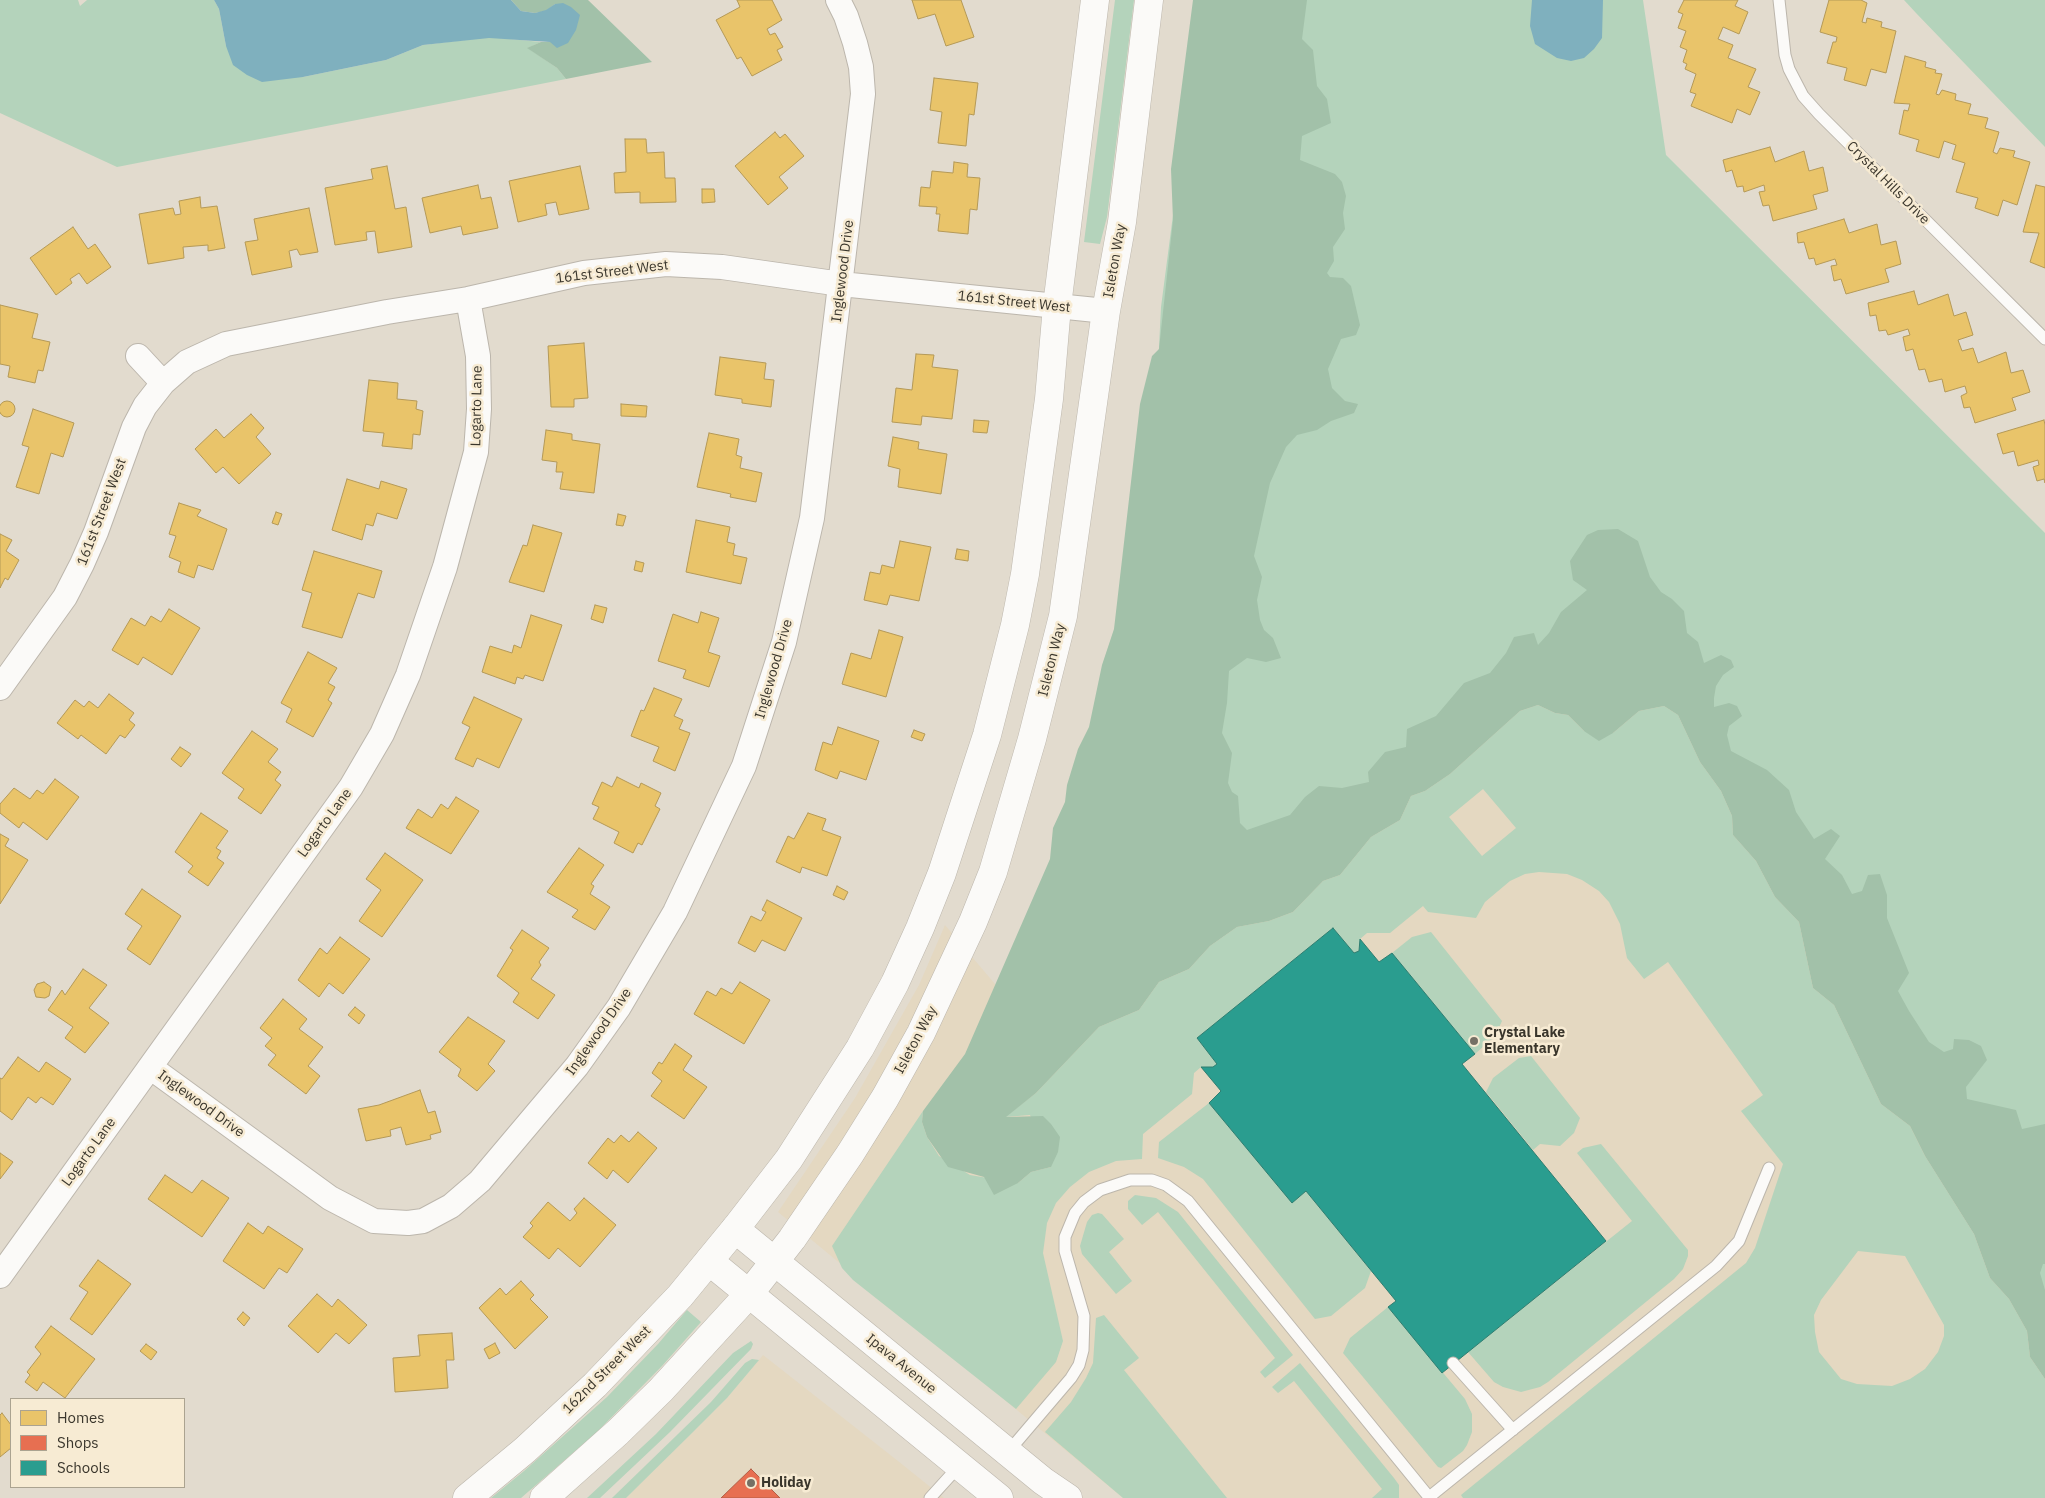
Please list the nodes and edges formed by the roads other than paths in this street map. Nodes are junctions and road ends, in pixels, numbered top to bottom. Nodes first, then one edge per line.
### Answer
1 (838, 0) edge
2 (1095, 0) edge
3 (1149, 0) edge
4 (1779, 0) edge
5 (842, 284) junction
6 (468, 299) junction
7 (1057, 306) junction
8 (1106, 311) junction
9 (2045, 339) edge
10 (138, 356) dead end
11 (163, 383) junction
12 (0, 688) edge
13 (150, 1067) junction
14 (1769, 1168) dead end
15 (735, 1229) junction
16 (709, 1261) junction
17 (775, 1261) junction
18 (0, 1276) edge
19 (749, 1294) junction
20 (1453, 1364) dead end
21 (1513, 1430) junction
22 (1008, 1452) junction
23 (959, 1466) junction
24 (467, 1498) edge
25 (544, 1498) edge
26 (930, 1498) edge
27 (999, 1498) edge
28 (1068, 1498) edge
29 (1429, 1498) edge

1 - 5 street, Inglewood Drive
2 - 7 main road
3 - 8 main road, Isleton Way
4 - 9 lane, Crystal Hills Drive
5 - 6 street, 161st Street West
5 - 7 street, 161st Street West
5 - 13 street, Inglewood Drive
6 - 11 street, 161st Street West
6 - 13 street, Logarto Lane
7 - 8 street, 161st Street West
7 - 15 main road
8 - 17 main road, Isleton Way
10 - 11 street
11 - 12 street, 161st Street West
13 - 18 street, Logarto Lane
14 - 21 lane
15 - 16 main road, 162nd Street West
15 - 17 main road, Ipava Avenue
16 - 19 main road
16 - 24 main road, 162nd Street West
17 - 19 main road
17 - 22 main road, Ipava Avenue
19 - 23 main road
19 - 25 main road
20 - 21 lane
21 - 29 lane
22 - 28 main road, Ipava Avenue
22 - 29 lane
23 - 26 lane
23 - 27 main road

